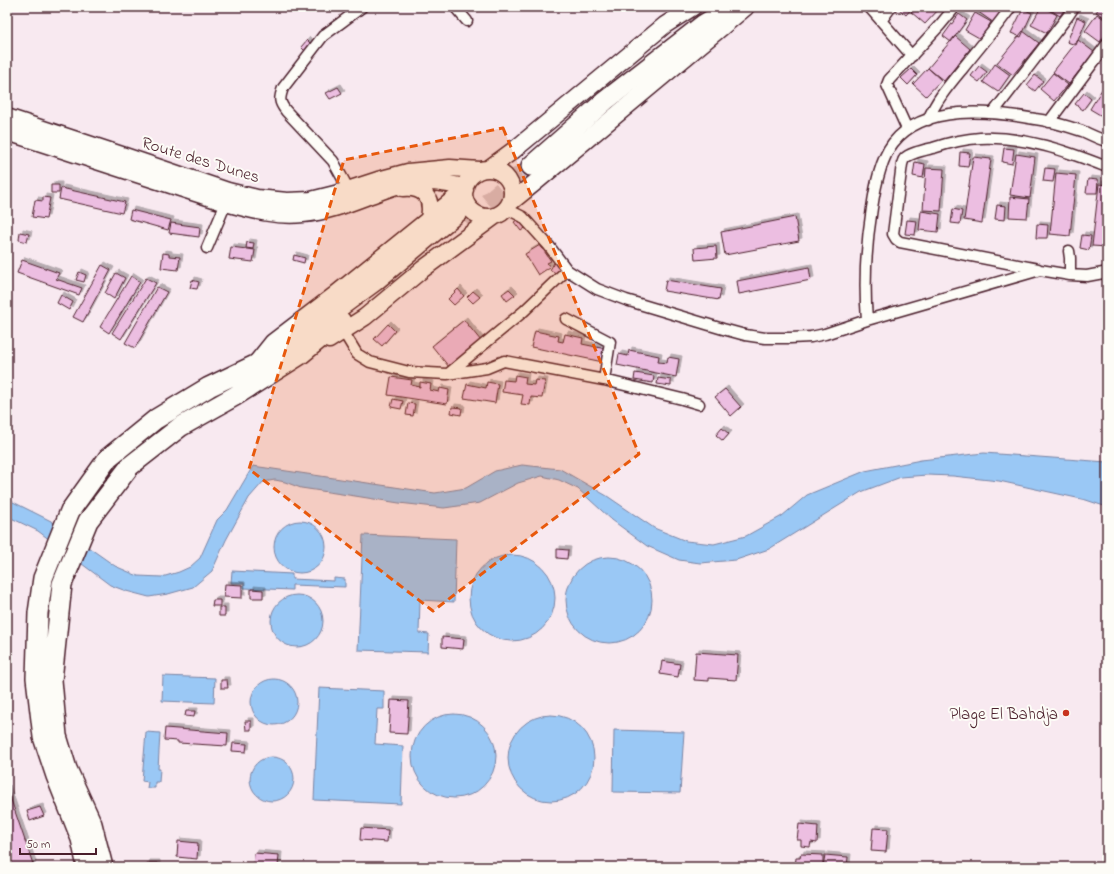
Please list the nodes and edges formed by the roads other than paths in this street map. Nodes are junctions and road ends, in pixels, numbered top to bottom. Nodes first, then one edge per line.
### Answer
1 (362, 7) edge
2 (455, 7) edge
3 (693, 7) edge
4 (712, 7) edge
5 (732, 7) edge
6 (746, 7) edge
7 (869, 7) edge
8 (891, 7) edge
9 (955, 7) edge
10 (1011, 7) edge
11 (1074, 7) edge
12 (467, 21) dead end
13 (881, 21) junction
14 (1107, 44) edge
15 (912, 56) junction
16 (993, 114) junction
17 (7, 118) edge
18 (928, 120) junction
19 (1049, 122) junction
20 (907, 130) junction
21 (7, 132) edge
22 (1106, 139) edge
23 (1107, 167) edge
24 (484, 169) junction
25 (391, 188) junction
26 (465, 189) junction
27 (349, 190) junction
28 (226, 203) junction
29 (504, 209) junction
30 (429, 218) junction
31 (207, 248) dead end
32 (1069, 251) dead end
33 (567, 270) junction
34 (1027, 270) junction
35 (1107, 271) edge
36 (1070, 275) junction
37 (566, 319) dead end
38 (867, 320) junction
39 (344, 331) junction
40 (300, 355) junction
41 (255, 365) junction
42 (447, 374) junction
43 (604, 380) junction
44 (699, 404) dead end
45 (87, 867) edge
46 (103, 867) edge

1 - 27 street
2 - 12 street
3 - 24 main road
4 - 5 highway
6 - 29 main road
7 - 13 street
8 - 13 street
9 - 15 street
10 - 18 street
11 - 16 street
13 - 15 street
14 - 19 street
15 - 20 street
16 - 18 street
16 - 19 street
17 - 27 main road, Route des Dunes
18 - 20 street
19 - 22 street
20 - 38 street
21 - 28 main road, Route des Dunes
23 - 34 street
24 - 26 main road
24 - 27 main road, Route des Dunes
24 - 29 main road
25 - 26 main road, Route des Dunes
25 - 28 main road, Route des Dunes
25 - 30 main road
26 - 29 main road
26 - 30 main road
28 - 31 street
29 - 33 street
29 - 39 main road
30 - 41 main road
32 - 36 street
33 - 38 street
33 - 42 street
34 - 36 street
34 - 38 street
35 - 36 street
37 - 43 street
39 - 40 main road
39 - 42 street
40 - 41 highway
40 - 46 highway
41 - 45 highway
42 - 43 street
43 - 44 street

